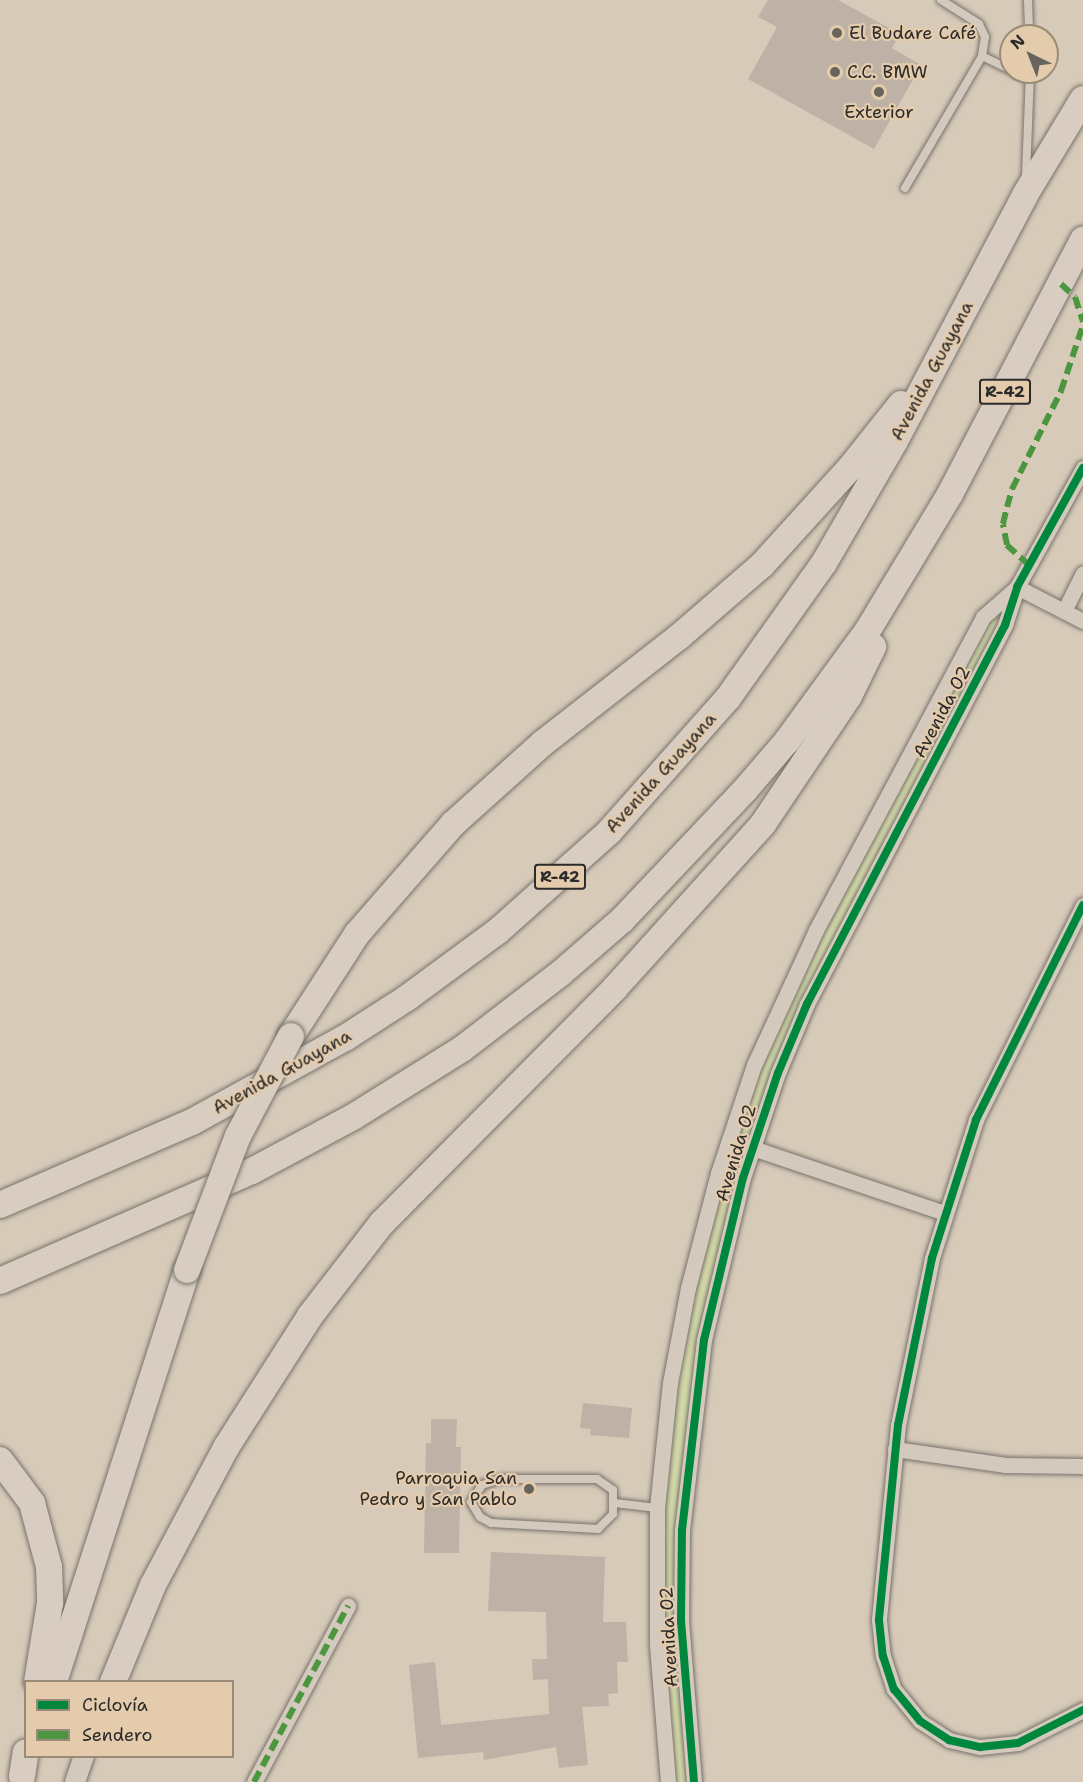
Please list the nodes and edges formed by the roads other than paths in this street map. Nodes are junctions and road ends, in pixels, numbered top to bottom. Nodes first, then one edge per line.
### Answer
1 (941, 0) edge
2 (1028, 0) edge
3 (1029, 24) edge
4 (982, 56) junction
5 (999, 64) edge
6 (1030, 84) edge
7 (1083, 99) edge
8 (905, 188) dead end
9 (1025, 195) junction
10 (1083, 240) edge
11 (942, 352) junction
12 (1083, 468) edge
13 (924, 541) junction
14 (1083, 573) edge
15 (1017, 586) junction
16 (1064, 611) junction
17 (1083, 621) edge
18 (1083, 905) edge
19 (729, 1140) junction
20 (753, 1148) junction
21 (0, 1205) edge
22 (945, 1214) junction
23 (0, 1281) edge
24 (895, 1449) junction
25 (0, 1460) edge
26 (1083, 1466) edge
27 (615, 1503) junction
28 (657, 1508) junction
29 (348, 1606) dead end
30 (37, 1680) edge
31 (55, 1680) edge
32 (114, 1680) edge
33 (1083, 1710) edge
34 (689, 1724) junction
35 (662, 1726) junction
36 (83, 1758) edge
37 (75, 1782) edge
38 (254, 1782) edge
39 (668, 1782) edge
40 (694, 1782) edge

1 - 4 lane
2 - 3 lane
4 - 5 lane
4 - 8 lane
6 - 9 lane
7 - 9 main road, Avenida Guayana / R-42
9 - 11 main road, Avenida Guayana / R-42
10 - 13 main road, R-42
11 - 21 main road, Avenida Guayana / R-42
11 - 31 main road, bridge
12 - 15 street
13 - 23 main road, R-42
13 - 32 main road
14 - 16 street
15 - 16 street
15 - 19 street, Avenida 02
15 - 20 street, Avenida 02
16 - 17 street
18 - 22 street
19 - 20 street
19 - 28 street, Avenida 02
20 - 22 street
20 - 34 street, Avenida 02
22 - 24 street
24 - 26 street
24 - 33 street
25 - 30 main road
27 - 27 lane
27 - 28 lane
28 - 35 street, Avenida 02
29 - 38 street
34 - 35 street
34 - 40 street, Avenida 02
35 - 39 street, Avenida 02
36 - 37 street

